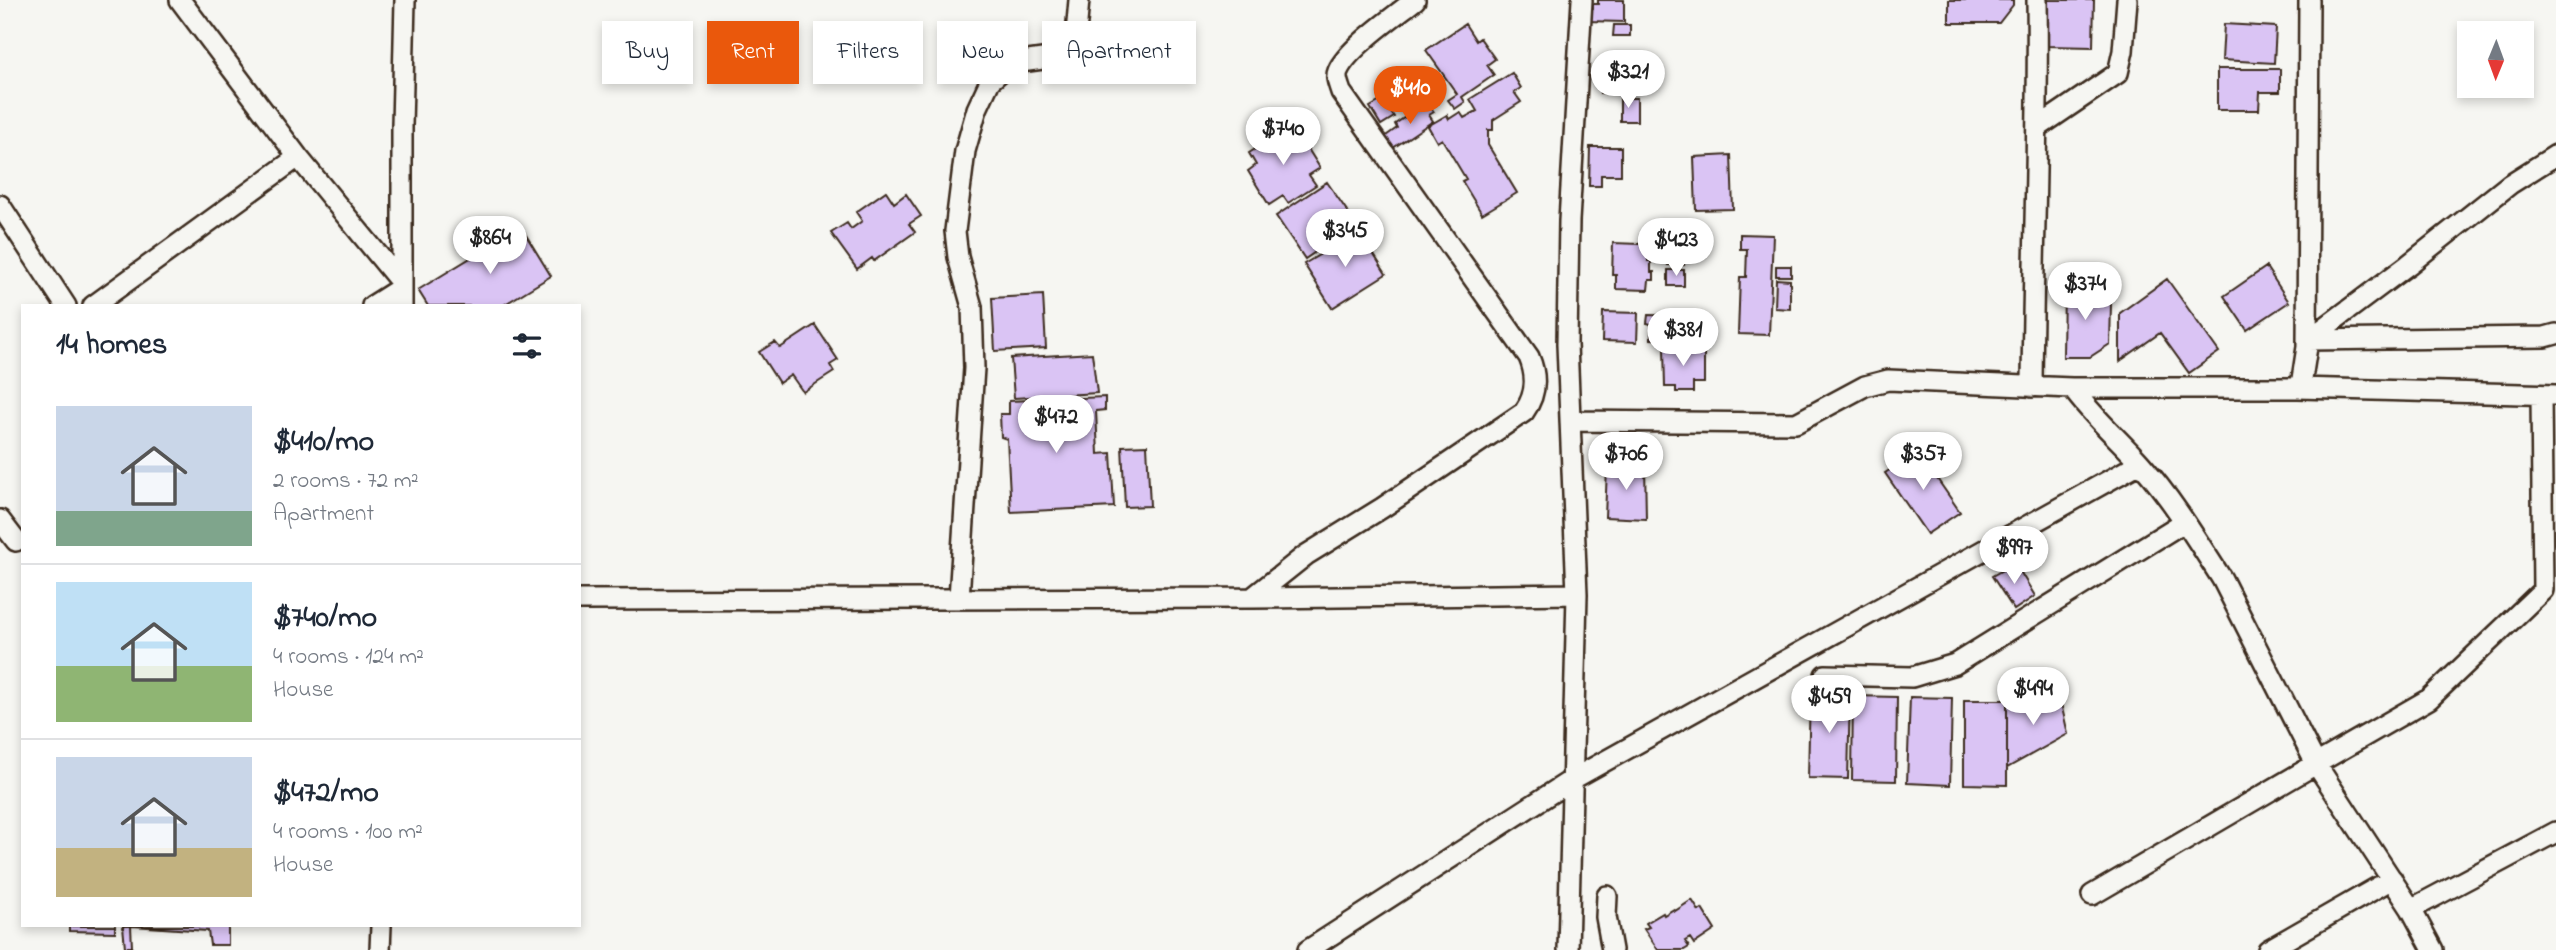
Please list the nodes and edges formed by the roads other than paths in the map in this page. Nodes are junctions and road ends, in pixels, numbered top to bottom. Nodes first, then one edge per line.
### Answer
1 (180, 0) edge
2 (405, 0) edge
3 (1079, 0) edge
4 (1415, 0) edge
5 (1581, 0) edge
6 (2037, 0) edge
7 (2127, 0) edge
8 (2309, 0) edge
9 (2037, 128) junction
10 (2556, 155) edge
11 (298, 157) junction
12 (0, 206) edge
13 (402, 292) edge
14 (65, 304) edge
15 (96, 304) edge
16 (376, 304) edge
17 (2556, 334) edge
18 (2308, 340) junction
19 (2032, 387) junction
20 (2072, 388) junction
21 (2298, 388) junction
22 (2549, 395) edge
23 (1571, 421) junction
24 (2140, 463) junction
25 (0, 520) edge
26 (2184, 522) junction
27 (16, 541) dead end
28 (1577, 594) junction
29 (959, 598) junction
30 (1252, 598) junction
31 (581, 600) edge
32 (1825, 675) dead end
33 (2315, 764) junction
34 (1573, 779) junction
35 (2556, 832) edge
36 (2392, 879) junction
37 (2092, 895) dead end
38 (1606, 896) dead end
39 (2412, 909) junction
40 (381, 927) edge
41 (380, 950) edge
42 (1308, 950) edge
43 (1568, 950) edge
44 (1612, 950) edge
45 (2269, 950) edge
46 (2433, 950) edge

1 - 11 street
2 - 13 street
3 - 29 street
4 - 30 street
5 - 23 street
6 - 9 street
7 - 9 street
8 - 18 street
9 - 19 street
10 - 18 street
11 - 13 street
11 - 15 street
12 - 14 street
13 - 16 street
17 - 18 street
18 - 21 street
19 - 20 street
19 - 23 street
20 - 21 street
20 - 24 street
21 - 22 street
22 - 33 street
23 - 28 street
24 - 26 street
24 - 34 street
25 - 27 street
26 - 32 street
26 - 33 street
28 - 30 street
28 - 34 street
29 - 30 street
29 - 31 street
33 - 36 street
33 - 37 street
34 - 42 street
34 - 43 street
35 - 39 street
36 - 39 street
36 - 45 street
38 - 44 street
39 - 46 street
40 - 41 street

